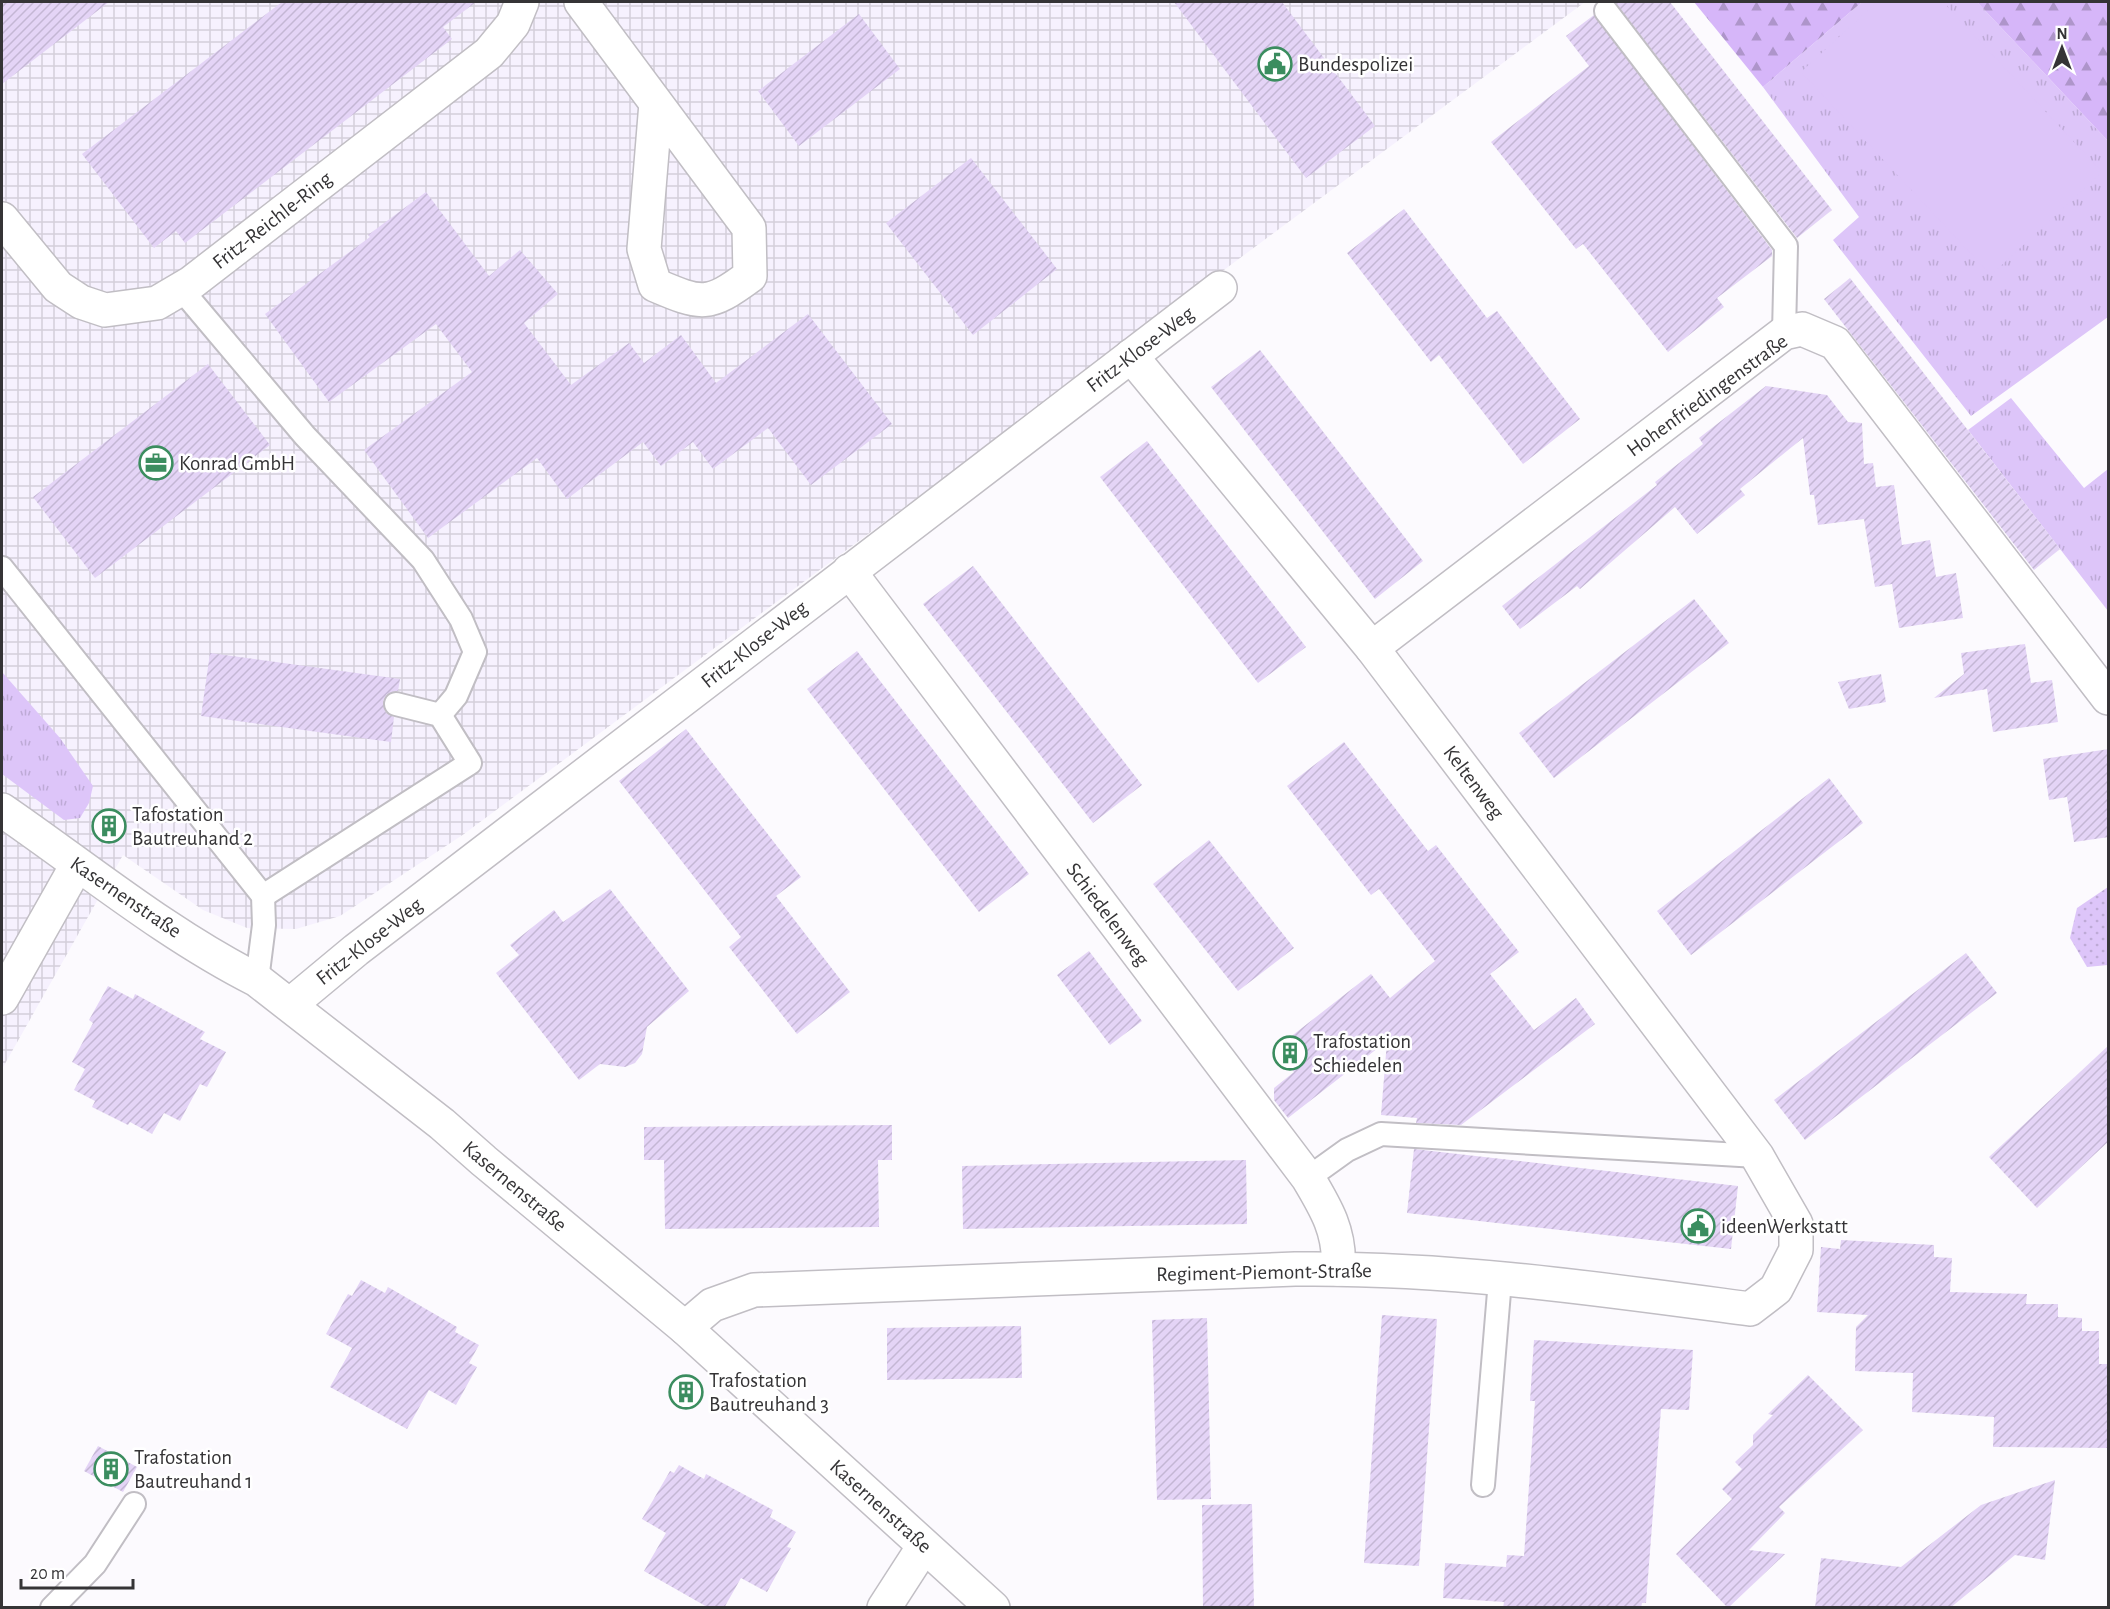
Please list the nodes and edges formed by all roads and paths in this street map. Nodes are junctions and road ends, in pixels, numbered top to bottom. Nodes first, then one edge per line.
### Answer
1 (522, 2) edge
2 (581, 2) edge
3 (1606, 11) dead end
4 (656, 103) junction
5 (2, 219) edge
6 (1220, 288) dead end
7 (181, 289) junction
8 (1784, 333) junction
9 (1131, 356) junction
10 (2, 568) edge
11 (849, 571) junction
12 (1372, 648) junction
13 (2109, 698) edge
14 (396, 704) dead end
15 (440, 715) junction
16 (2, 810) edge
17 (77, 865) junction
18 (263, 896) junction
19 (257, 980) junction
20 (2, 998) edge
21 (291, 1004) junction
22 (1757, 1156) junction
23 (1308, 1178) junction
24 (1796, 1224) joint
25 (1338, 1269) junction
26 (1500, 1281) junction
27 (685, 1328) junction
28 (1483, 1485) dead end
29 (134, 1504) dead end
30 (924, 1546) junction
31 (52, 1608) edge
32 (884, 1608) edge
33 (993, 1608) edge

1 - 7 street, Fritz-Reichle-Ring
2 - 4 street
3 - 8 lane
4 - 4 street
5 - 7 street, Fritz-Reichle-Ring
6 - 9 street, Fritz-Klose-Weg
7 - 15 lane
8 - 12 street, Hohenfriedingenstraße
8 - 13 street, Hohenfriedingenstraße
9 - 11 street, Fritz-Klose-Weg
9 - 12 street, Keltenweg
10 - 18 lane
11 - 21 street, Fritz-Klose-Weg
11 - 23 street, Schiedelenweg
12 - 22 street, Keltenweg
14 - 15 lane
15 - 18 lane
16 - 17 street, Kasernenstraße
17 - 19 street, Kasernenstraße
17 - 20 street
18 - 19 lane
19 - 21 street, Kasernenstraße
21 - 27 street, Kasernenstraße
22 - 23 lane
22 - 24 street, Keltenweg
23 - 25 street, Schiedelenweg
24 - 26 street, Regiment-Piemont-Straße
25 - 26 street, Regiment-Piemont-Straße
25 - 27 street, Regiment-Piemont-Straße
26 - 28 lane
27 - 30 street, Kasernenstraße
29 - 31 lane
30 - 32 street
30 - 33 street, Kasernenstraße

